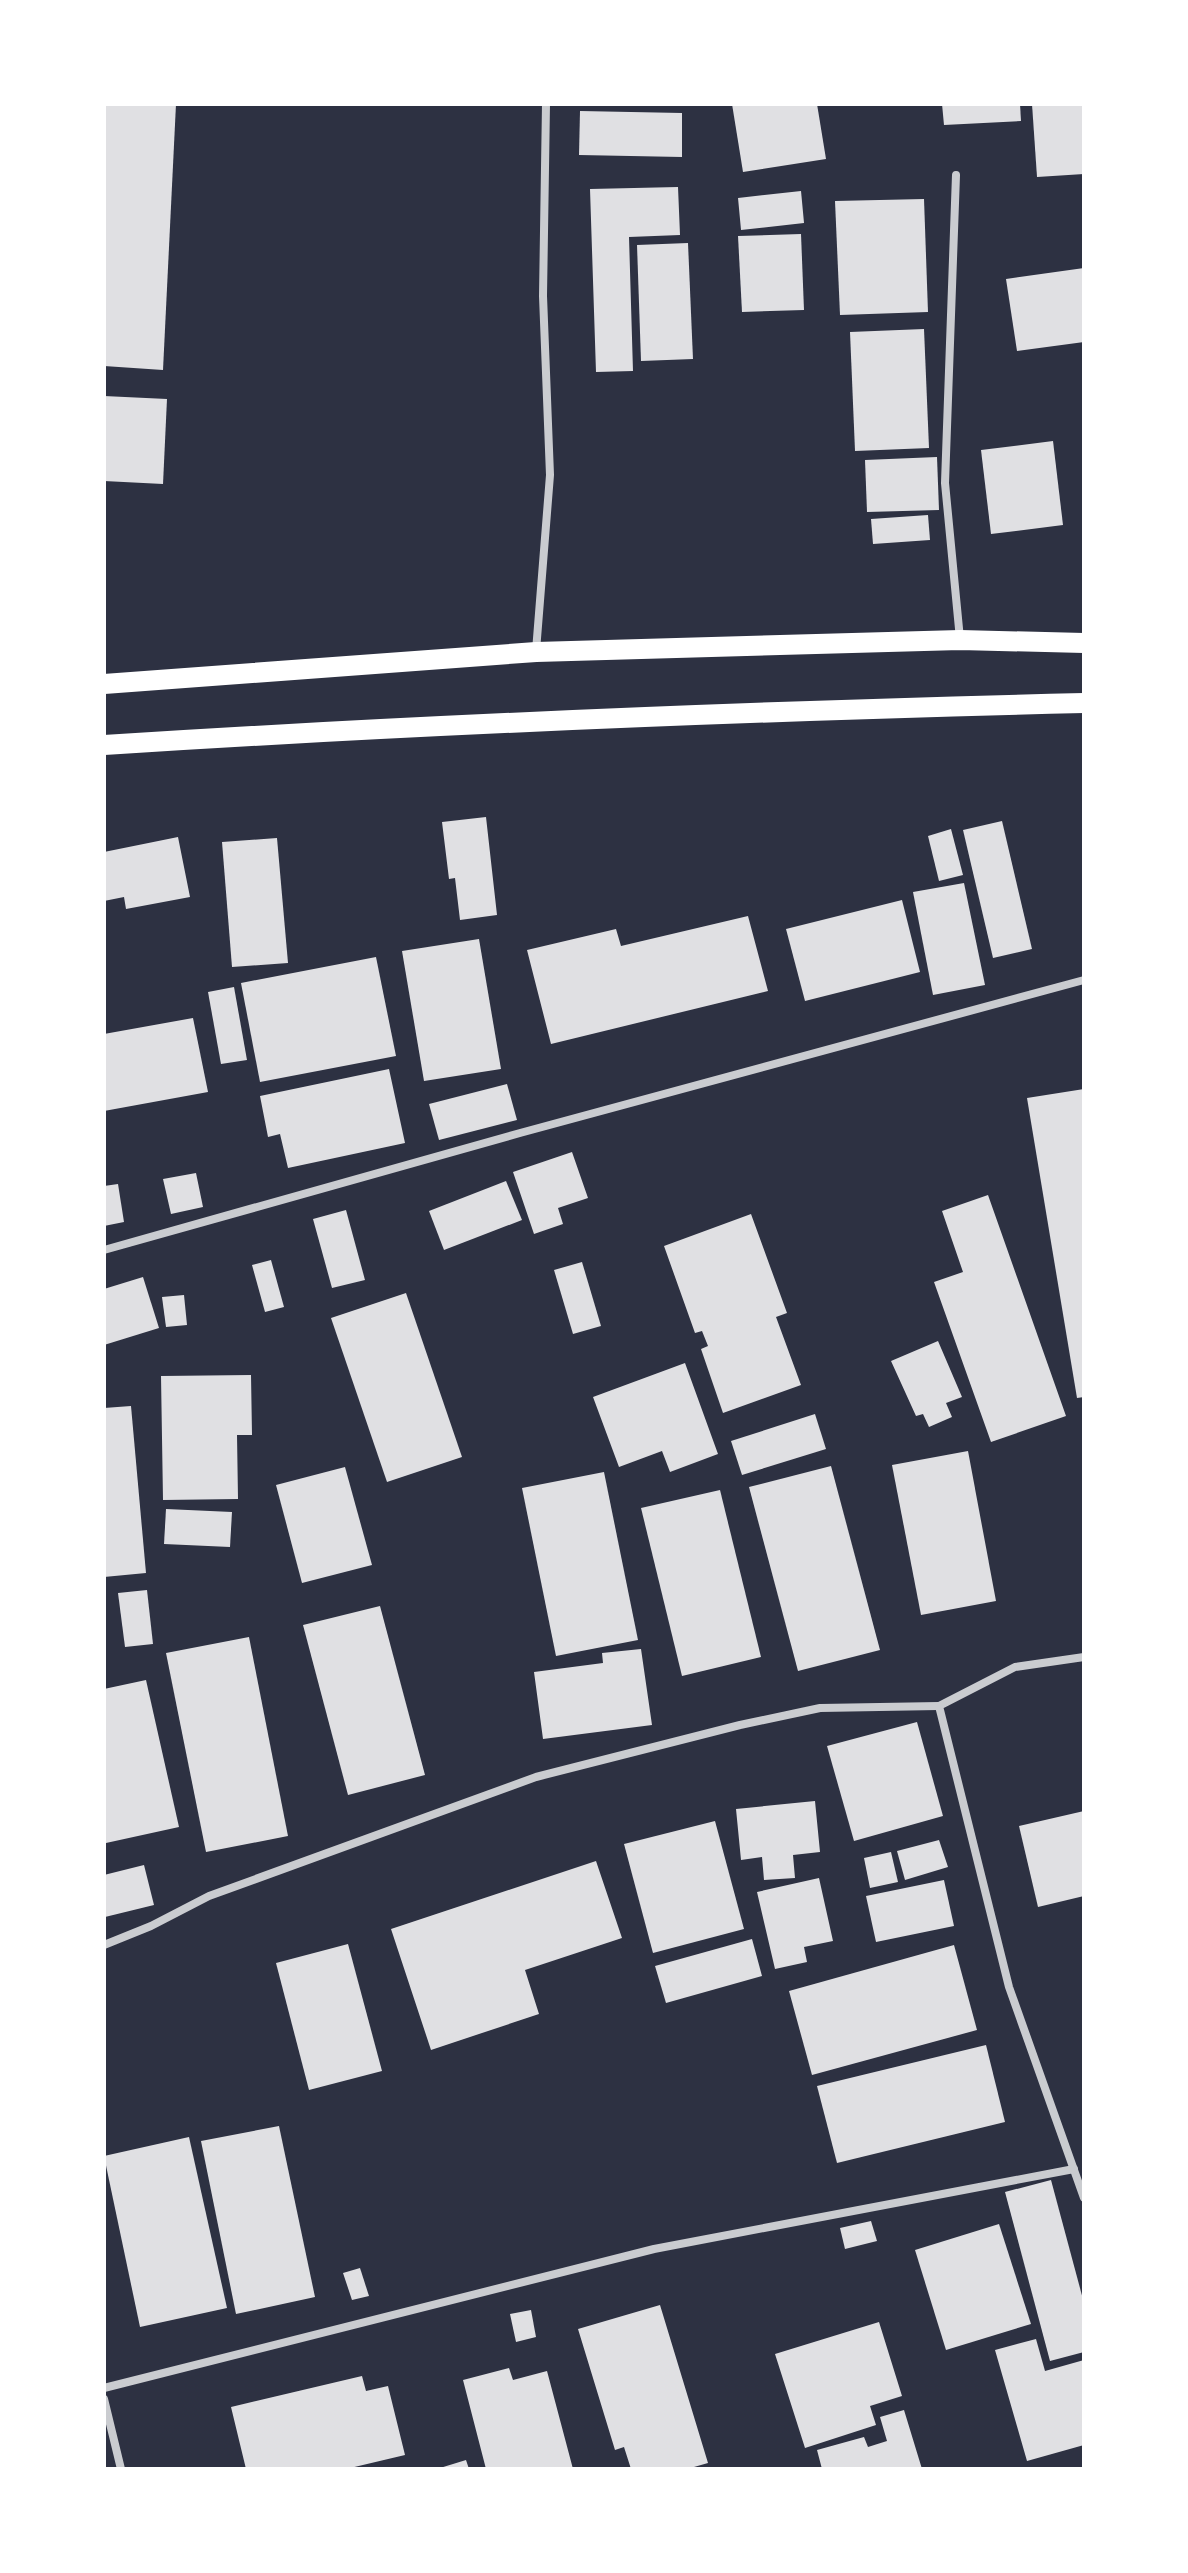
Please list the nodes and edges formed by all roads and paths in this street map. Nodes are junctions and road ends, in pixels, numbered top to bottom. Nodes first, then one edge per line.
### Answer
1 (546, 104) edge
2 (956, 175) dead end
3 (960, 640) junction
4 (1084, 643) edge
5 (536, 652) junction
6 (104, 684) edge
7 (1084, 703) edge
8 (104, 745) edge
9 (1084, 980) edge
10 (104, 1250) edge
11 (1084, 1657) edge
12 (939, 1706) junction
13 (104, 1945) edge
14 (1074, 2169) junction
15 (1084, 2198) edge
16 (104, 2388) edge
17 (104, 2399) edge
18 (121, 2469) edge

1 - 5 street
2 - 3 street
3 - 4 main road
3 - 5 main road
5 - 6 main road
7 - 8 main road
9 - 10 street
11 - 12 street
12 - 13 street
12 - 14 street
14 - 15 street
14 - 16 street
17 - 18 street

